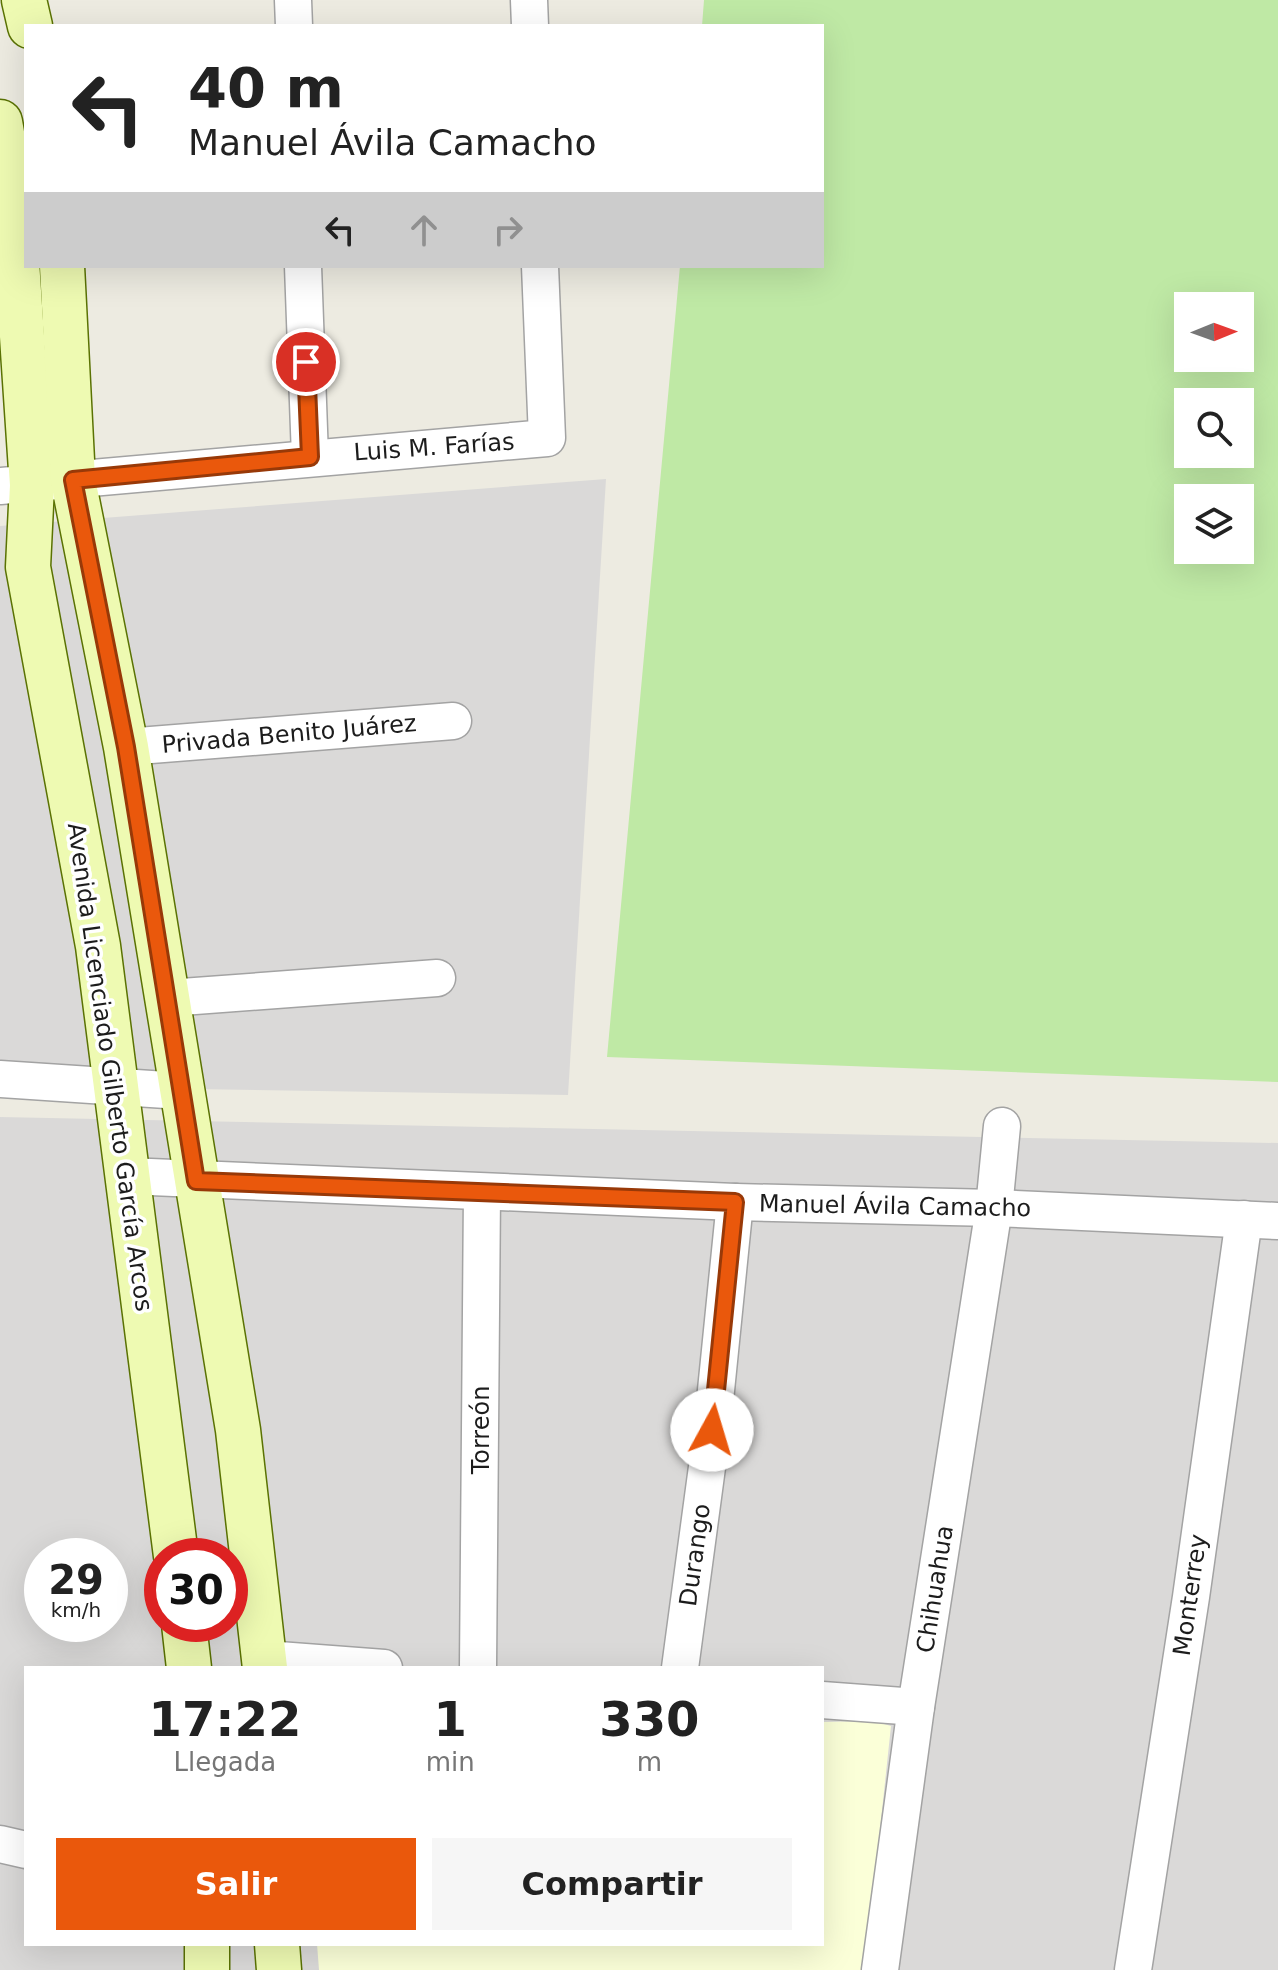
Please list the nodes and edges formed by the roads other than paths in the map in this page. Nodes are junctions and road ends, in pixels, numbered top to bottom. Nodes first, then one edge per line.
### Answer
1 (24, 0) edge
2 (293, 0) edge
3 (529, 0) edge
4 (30, 24) edge
5 (294, 24) edge
6 (530, 24) edge
7 (0, 122) edge
8 (62, 268) edge
9 (303, 268) edge
10 (540, 268) edge
11 (310, 457) junction
12 (35, 484) edge
13 (453, 721) dead end
14 (126, 747) junction
15 (437, 978) dead end
16 (168, 998) junction
17 (0, 1079) edge
18 (116, 1085) junction
19 (181, 1091) junction
20 (1002, 1126) dead end
21 (127, 1176) junction
22 (196, 1181) junction
23 (482, 1192) junction
24 (735, 1202) junction
25 (994, 1208) junction
26 (1261, 1220) edge
27 (174, 1538) edge
28 (186, 1642) edge
29 (265, 1664) edge
30 (189, 1666) edge
31 (324, 1666) edge
32 (478, 1666) edge
33 (680, 1666) edge
34 (824, 1700) edge
35 (916, 1707) junction
36 (0, 1844) edge
37 (24, 1850) edge
38 (207, 1946) edge
39 (277, 1946) edge
40 (207, 1970) edge
41 (279, 1970) edge
42 (880, 1970) edge
43 (1133, 1970) edge

1 - 4 street
2 - 5 street
3 - 6 street
7 - 12 street
8 - 12 street
9 - 11 street
10 - 11 street, Luis M. Farías
11 - 12 street, Luis M. Farías
12 - 14 street
12 - 18 street, Avenida Licenciado Gilberto García Arcos
13 - 14 street, Privada Benito Juárez
14 - 16 street
15 - 16 street
16 - 19 street
17 - 18 street
18 - 19 street
18 - 21 street, Avenida Licenciado Gilberto García Arcos
19 - 22 street
20 - 25 street, Chihuahua
21 - 22 street, Manuel Ávila Camacho
21 - 27 street, Avenida Licenciado Gilberto García Arcos
22 - 23 street, Manuel Ávila Camacho
22 - 29 street
23 - 24 street, Manuel Ávila Camacho
23 - 32 street, Torreón
24 - 25 street, Manuel Ávila Camacho
24 - 33 street, Durango
25 - 26 street, Manuel Ávila Camacho
25 - 35 street, Chihuahua
26 - 43 street, Monterrey
28 - 30 street
29 - 31 street
34 - 35 street
35 - 42 street, Chihuahua
36 - 37 street
38 - 40 street
39 - 41 street

